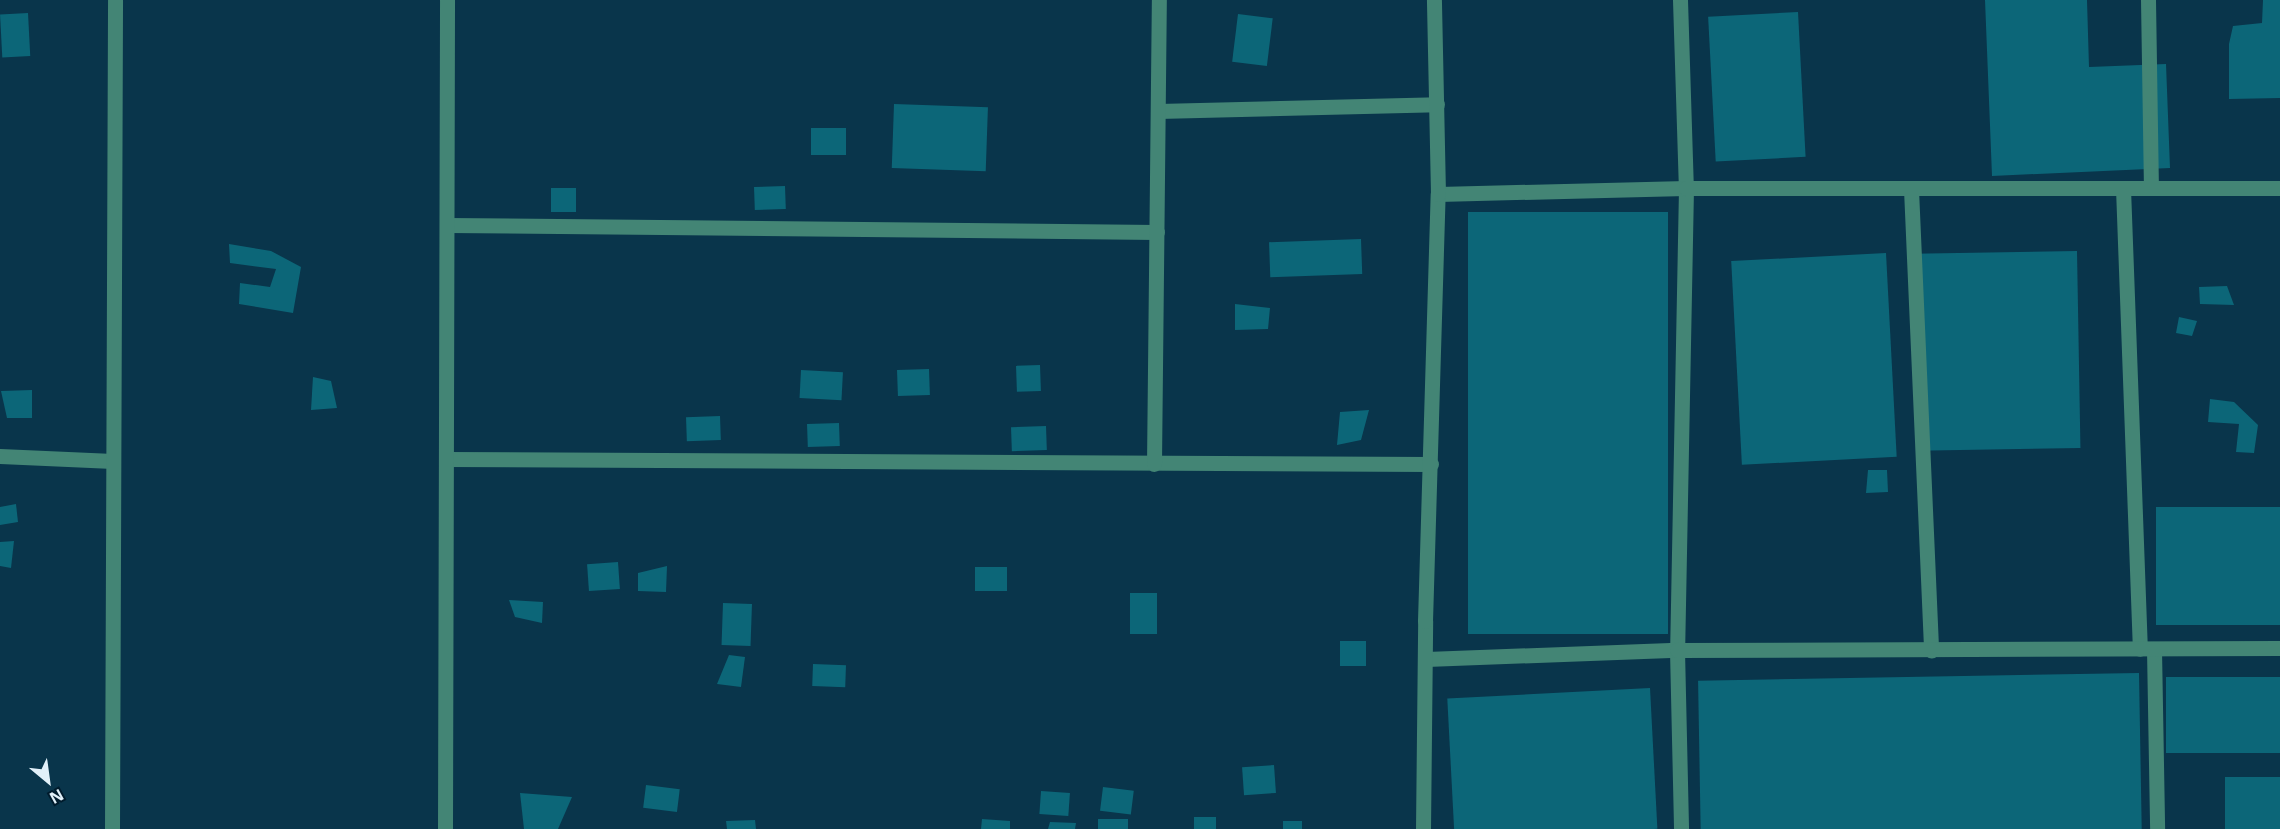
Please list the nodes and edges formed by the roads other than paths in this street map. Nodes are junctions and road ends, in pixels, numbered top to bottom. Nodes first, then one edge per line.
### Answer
1 (115, 0) edge
2 (447, 0) edge
3 (1159, 0) edge
4 (1434, 0) edge
5 (1680, 0) edge
6 (2148, 0) edge
7 (1437, 104) junction
8 (1158, 111) junction
9 (1686, 188) junction
10 (2123, 188) junction
11 (2151, 188) junction
12 (2280, 188) edge
13 (1911, 189) junction
14 (1438, 194) junction
15 (447, 225) junction
16 (1157, 232) junction
17 (0, 456) edge
18 (446, 459) junction
19 (113, 461) junction
20 (1155, 464) junction
21 (1431, 464) junction
22 (2280, 648) edge
23 (2147, 649) junction
24 (1677, 650) junction
25 (1931, 651) junction
26 (1426, 659) junction
27 (112, 829) edge
28 (445, 829) edge
29 (1423, 829) edge
30 (1681, 829) edge
31 (2157, 829) edge

1 - 19 street
2 - 15 street
3 - 8 street
4 - 7 street
5 - 9 street
6 - 11 street
7 - 8 street
7 - 14 street
8 - 16 street
9 - 13 street
9 - 14 street
9 - 24 street
10 - 11 street
10 - 13 street
10 - 23 street
11 - 12 street
13 - 25 street
14 - 21 street
15 - 16 street
15 - 18 street
16 - 20 street
17 - 19 street
18 - 20 street
18 - 28 street
19 - 27 street
20 - 21 street
21 - 26 street
22 - 23 street
23 - 25 street
23 - 31 street
24 - 25 street
24 - 26 street
24 - 30 street
26 - 29 street

